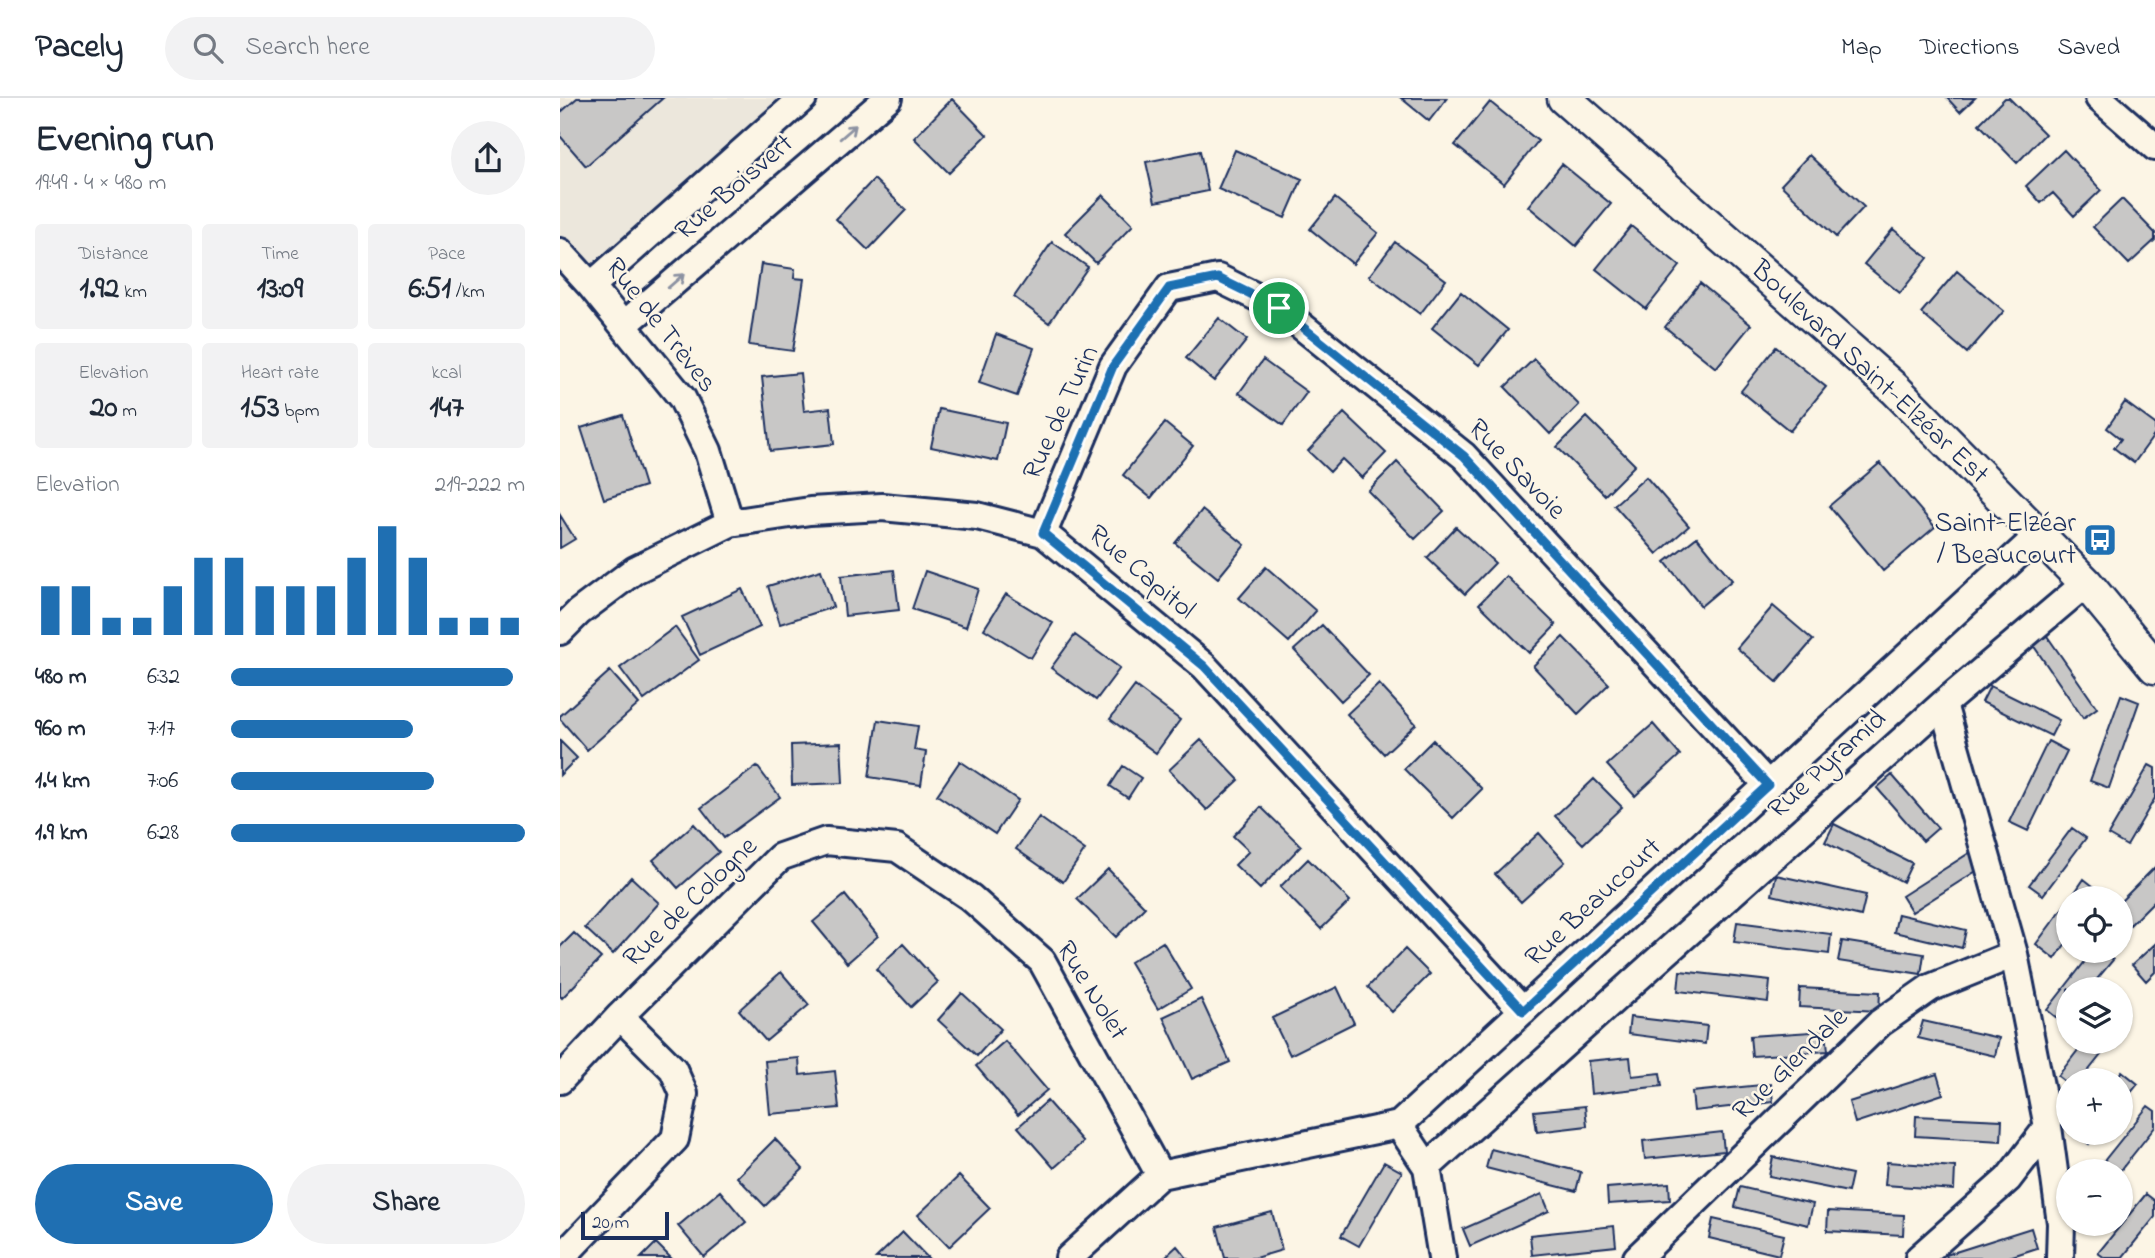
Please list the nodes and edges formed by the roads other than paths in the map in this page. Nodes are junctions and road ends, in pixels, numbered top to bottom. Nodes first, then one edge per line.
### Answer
1 (803, 98) edge
2 (888, 98) edge
3 (1564, 98) edge
4 (2099, 98) edge
5 (2155, 147) edge
6 (560, 252) edge
7 (592, 286) junction
8 (1169, 288) joint
9 (624, 325) junction
10 (730, 523) junction
11 (1043, 533) junction
12 (2039, 535) junction
13 (2086, 583) junction
14 (560, 631) edge
15 (2155, 667) edge
16 (1943, 704) junction
17 (1768, 785) junction
18 (897, 848) joint
19 (2014, 954) junction
20 (1523, 1011) junction
21 (620, 1017) junction
22 (560, 1080) edge
23 (1399, 1125) junction
24 (2048, 1127) junction
25 (1427, 1167) junction
26 (1160, 1175) junction
27 (561, 1258) edge
28 (1069, 1258) edge
29 (1442, 1258) edge
30 (1637, 1258) edge
31 (1919, 1258) edge
32 (2060, 1258) edge

1 - 7 street, Rue Boisvert
9 -> 2 street, Rue Boisvert
3 - 12 street, Boulevard Saint-Elzéar Est
4 - 5 street
6 - 7 street, Rue de Trèves
7 - 9 street, Rue de Trèves
8 - 11 street, Rue de Turin
8 - 17 street, Rue Savoie
9 - 10 street, Rue de Trèves
10 - 11 street, Rue Capitol
10 - 14 street, Rue Capitol
11 - 20 street, Rue Capitol
12 - 13 street, Boulevard Saint-Elzéar Est
12 - 17 street, Rue Beaucourt
13 - 15 street, Boulevard Saint-Elzéar Est
13 - 16 street, Rue Pyramid
16 - 19 street
16 - 25 street, Rue Pyramid
17 - 20 street, Rue Beaucourt
18 - 21 street, Rue de Cologne
18 - 26 street, Rue Nolet
19 - 24 street
19 - 30 street, Rue Glendale
20 - 23 street, Rue Beaucourt
21 - 22 street, Rue de Cologne
21 - 27 street
23 - 25 street
23 - 26 street
24 - 31 street
24 - 32 street
25 - 29 street
26 - 28 street

